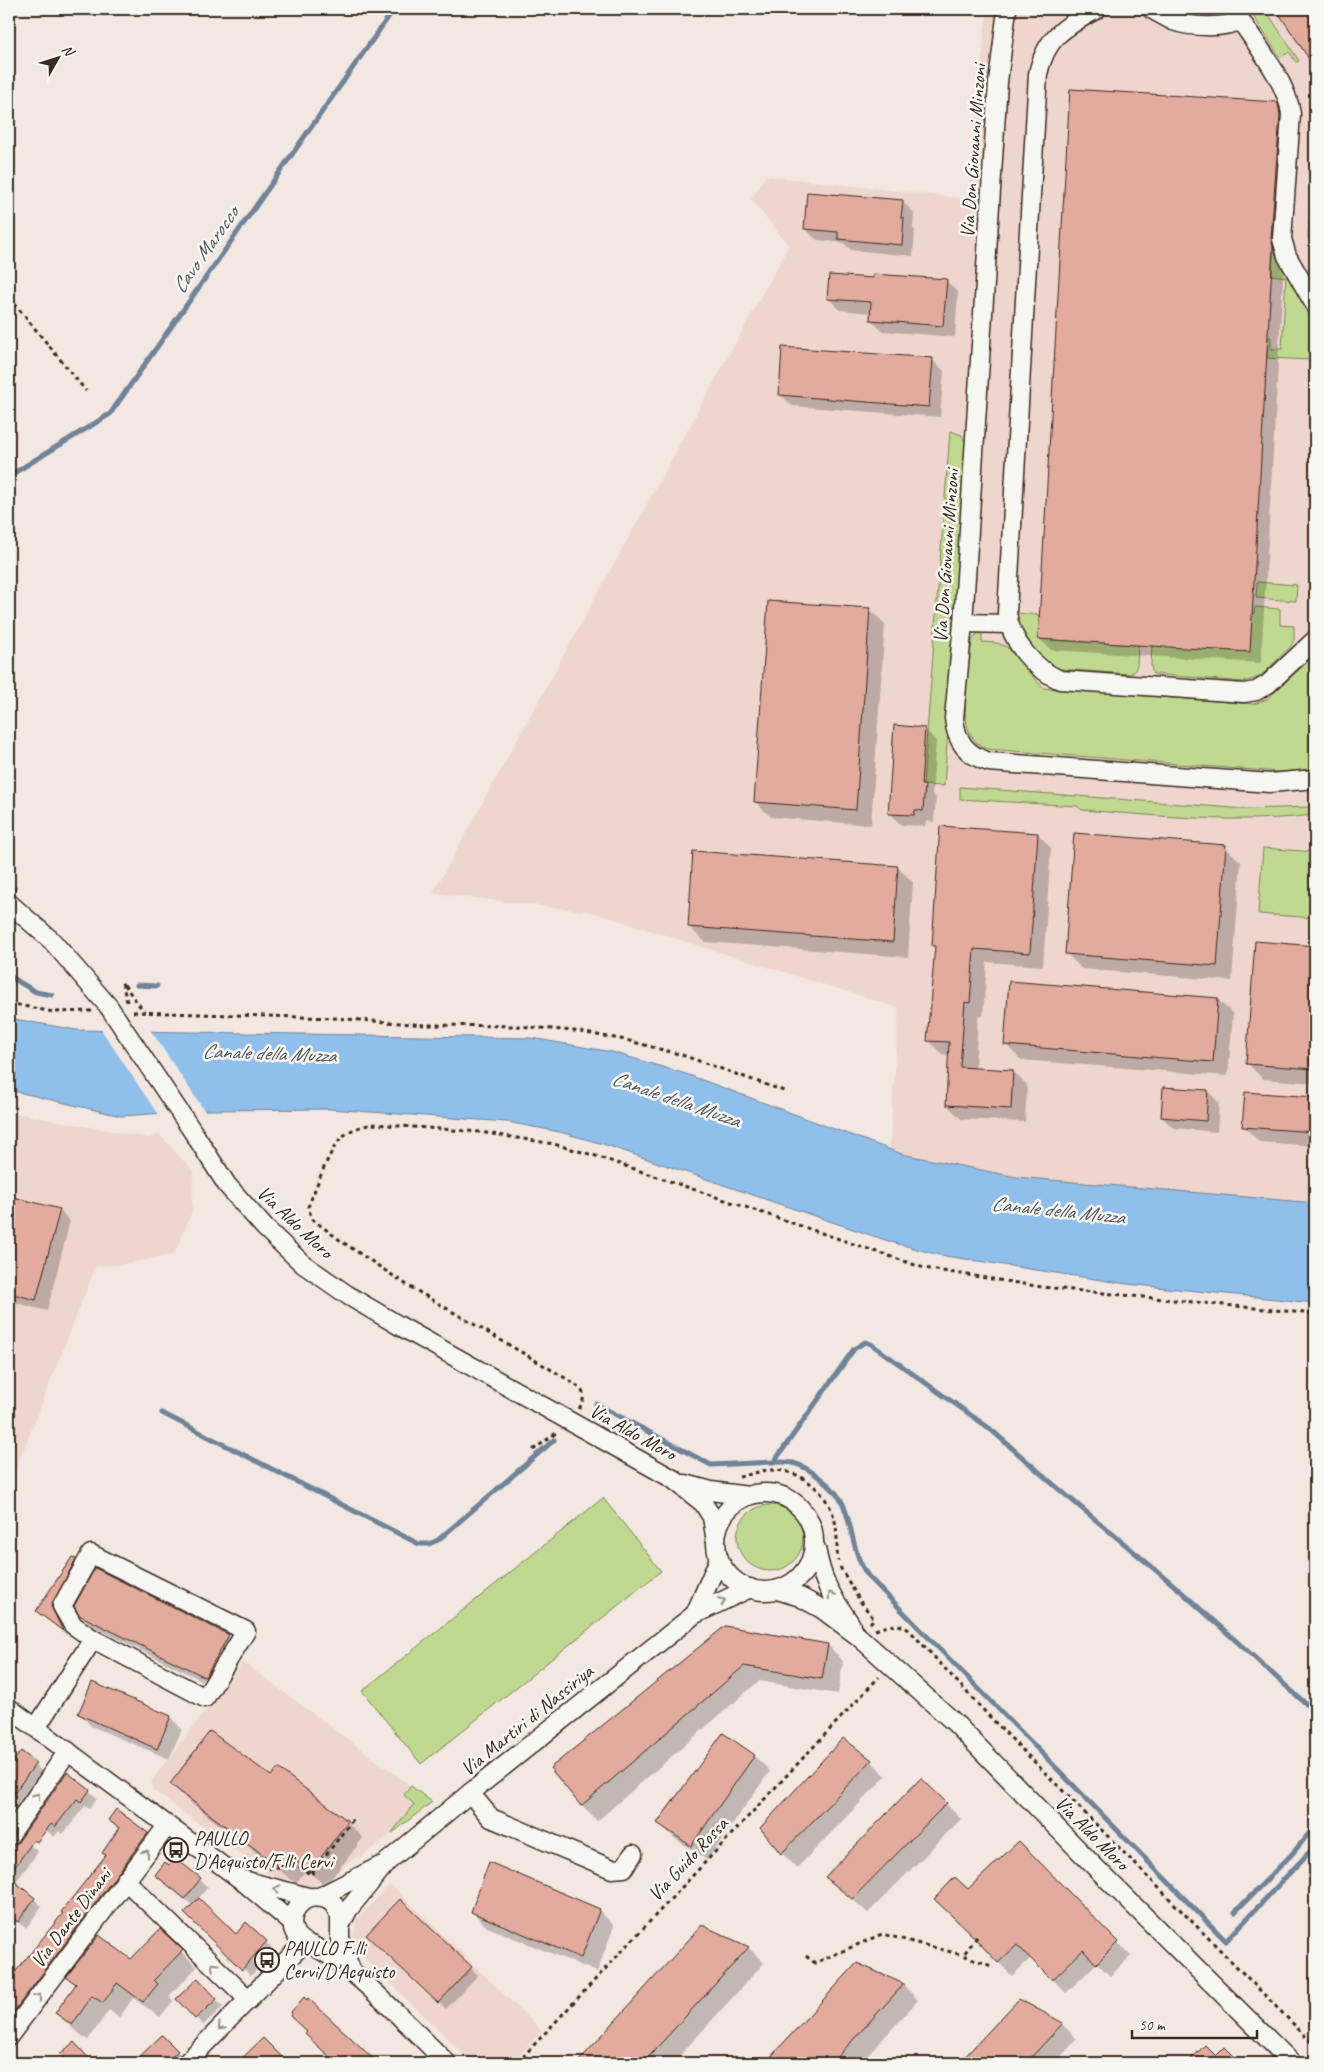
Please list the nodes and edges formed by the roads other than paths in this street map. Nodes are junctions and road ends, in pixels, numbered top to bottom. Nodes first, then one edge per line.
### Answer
1 (1007, 9) edge
2 (1096, 9) edge
3 (1151, 9) edge
4 (1236, 14) edge
5 (1315, 305) edge
6 (963, 622) junction
7 (1008, 624) junction
8 (1315, 640) edge
9 (1315, 779) edge
10 (9, 903) edge
11 (673, 1479) junction
12 (748, 1496) junction
13 (814, 1541) junction
14 (716, 1542) junction
15 (719, 1559) junction
16 (750, 1588) junction
17 (776, 1590) junction
18 (695, 1614) junction
19 (858, 1636) junction
20 (93, 1639) junction
21 (9, 1708) edge
22 (36, 1728) junction
23 (68, 1751) junction
24 (470, 1793) junction
25 (167, 1826) junction
26 (11, 1829) edge
27 (633, 1854) dead end
28 (387, 1862) junction
29 (125, 1880) junction
30 (247, 1882) junction
31 (316, 1897) junction
32 (292, 1923) junction
33 (340, 1927) junction
34 (307, 1943) junction
35 (352, 1972) junction
36 (249, 2000) junction
37 (9, 2036) edge
38 (186, 2063) edge
39 (447, 2063) edge
40 (1292, 2063) edge

1 - 6 street, Via Don Giovanni Minzoni
2 - 7 street
3 - 4 street
4 - 5 street
6 - 7 street
6 - 9 street, Via Don Giovanni Minzoni
7 - 8 street
10 - 11 street, Via Aldo Moro, bridge
11 - 12 street, Via Aldo Moro
11 - 14 street, Via Aldo Moro
12 - 13 street, Via Aldo Moro
12 - 14 street, Via Aldo Moro
13 - 17 street
19 -> 13 street, Via Aldo Moro
14 - 15 street, Via Aldo Moro
15 - 16 street, Via Aldo Moro
15 - 18 street, Via Martiri di Nassiriya
16 - 17 street, Via Aldo Moro
18 -> 16 street, Via Martiri di Nassiriya
17 - 19 street, Via Aldo Moro
18 - 24 street, Via Martiri di Nassiriya
19 - 40 street, Via Aldo Moro
20 - 20 street
20 - 22 street
21 - 22 street
22 - 23 street
23 - 25 street
26 -> 23 street
24 - 27 street
24 - 28 street, Via Martiri di Nassiriya
29 -> 25 street, Via Dante Dinani
25 - 30 street
28 - 31 street, Via Martiri di Nassiriya
28 - 33 street, Via Martiri di Nassiriya
36 -> 29 street
37 -> 29 street, Via Dante Dinani
31 -> 30 street
30 - 32 street
31 - 32 street
31 - 33 street
32 - 34 street
33 - 34 street
33 - 35 street
34 - 35 street
34 - 36 street
35 - 39 street
36 -> 38 street

